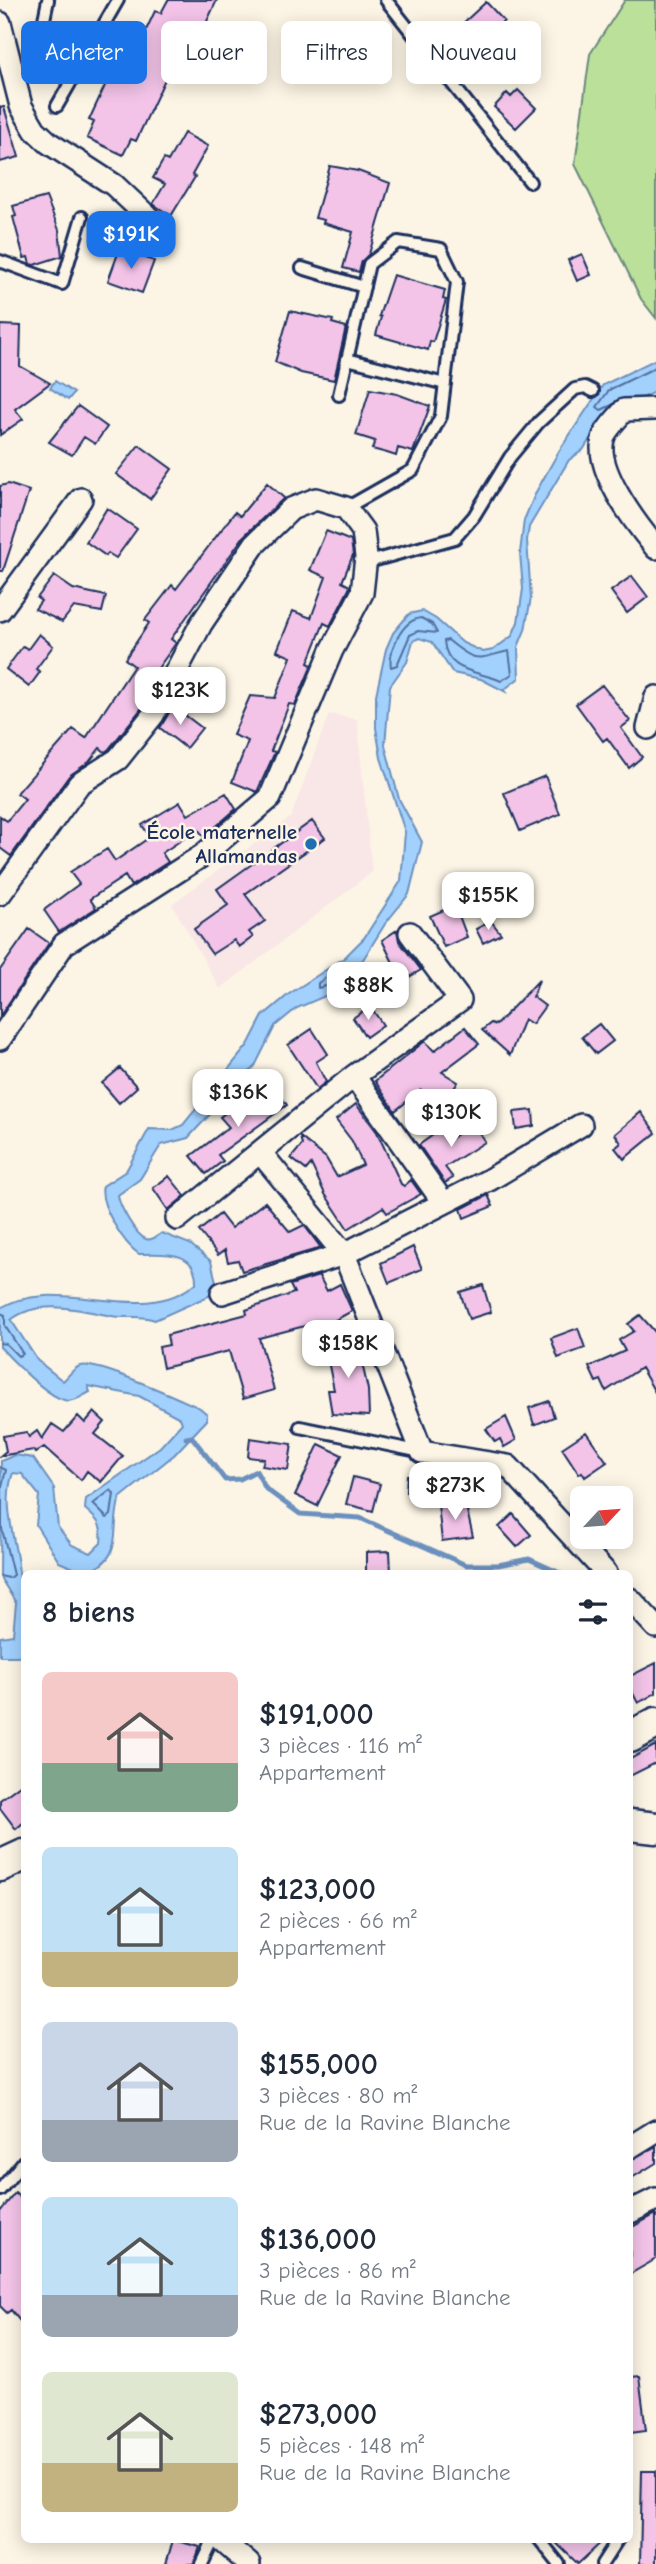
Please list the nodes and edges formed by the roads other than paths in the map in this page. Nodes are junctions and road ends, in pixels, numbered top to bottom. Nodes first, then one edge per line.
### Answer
1 (48, 0) edge
2 (118, 0) edge
3 (386, 0) edge
4 (44, 21) edge
5 (0, 23) edge
6 (57, 106) dead end
7 (530, 182) dead end
8 (82, 217) dead end
9 (148, 218) dead end
10 (0, 261) edge
11 (302, 268) dead end
12 (364, 287) junction
13 (347, 359) junction
14 (445, 384) junction
15 (593, 391) dead end
16 (339, 395) dead end
17 (654, 409) dead end
18 (81, 499) dead end
19 (346, 508) junction
20 (656, 548) edge
21 (365, 563) junction
22 (0, 610) edge
23 (656, 697) edge
24 (648, 728) dead end
25 (0, 894) edge
26 (410, 933) dead end
27 (0, 1039) edge
28 (354, 1076) junction
29 (581, 1125) dead end
30 (260, 1152) junction
31 (443, 1202) junction
32 (177, 1219) dead end
33 (344, 1254) junction
34 (222, 1293) dead end
35 (300, 1427) dead end
36 (422, 1452) junction
37 (603, 1570) edge
38 (633, 1602) edge
39 (656, 1627) edge
40 (656, 1723) edge
41 (633, 1735) edge
42 (633, 1825) edge
43 (656, 1828) edge
44 (21, 1856) edge
45 (0, 1866) edge
46 (656, 2131) edge
47 (633, 2145) edge
48 (21, 2165) edge
49 (0, 2190) edge
50 (656, 2199) edge
51 (633, 2210) edge
52 (212, 2543) edge
53 (225, 2543) edge
54 (542, 2543) edge
55 (615, 2543) edge
56 (202, 2564) edge
57 (249, 2564) edge
58 (559, 2564) edge
59 (602, 2564) edge

1 - 4 lane
2 - 6 lane
3 - 7 lane
5 - 9 street
8 - 10 lane
11 - 12 lane
12 - 13 lane
12 - 14 lane
13 - 14 lane
13 - 16 lane
14 - 19 lane
15 - 21 lane
17 - 20 street
18 - 22 street
19 - 21 street
19 - 25 street
21 - 27 street
23 - 24 street
26 - 28 street
28 - 30 street
28 - 31 street
29 - 31 street
30 - 32 street
30 - 33 street
31 - 33 street
33 - 34 street
33 - 36 street
35 - 36 lane
36 - 37 street
38 - 39 street
40 - 41 main road
42 - 43 main road
44 - 45 main road
46 - 47 street
48 - 49 lane
50 - 51 street
52 - 56 lane
53 - 57 street
54 - 58 lane
55 - 59 lane

